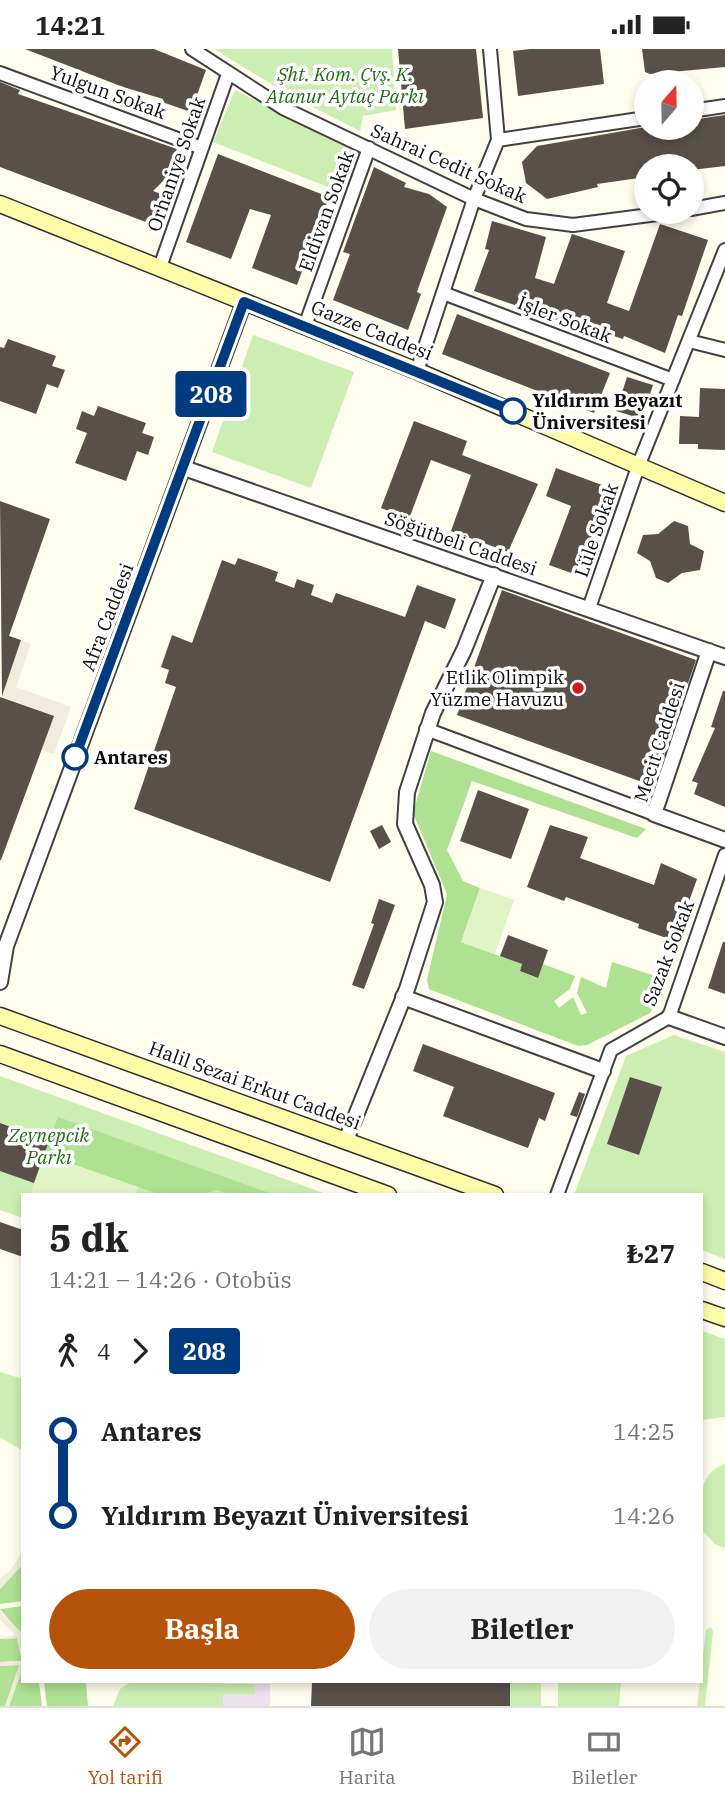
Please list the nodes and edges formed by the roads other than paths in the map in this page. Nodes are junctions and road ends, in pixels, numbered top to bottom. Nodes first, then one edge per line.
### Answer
1 (192, 49) edge
2 (490, 49) edge
3 (0, 73) edge
4 (228, 74) junction
5 (725, 106) edge
6 (704, 109) edge
7 (634, 120) edge
8 (498, 139) junction
9 (202, 148) junction
10 (369, 148) junction
11 (474, 199) junction
12 (725, 203) edge
13 (0, 204) edge
14 (704, 207) edge
15 (634, 217) edge
16 (725, 250) edge
17 (160, 267) junction
18 (443, 293) junction
19 (244, 302) junction
20 (305, 326) junction
21 (690, 341) junction
22 (725, 350) edge
23 (417, 371) junction
24 (673, 380) junction
25 (639, 464) junction
26 (184, 468) junction
27 (725, 503) edge
28 (494, 575) junction
29 (589, 608) junction
30 (709, 651) junction
31 (725, 657) edge
32 (426, 729) junction
33 (654, 814) junction
34 (725, 840) edge
35 (725, 855) edge
36 (3, 950) edge
37 (0, 982) edge
38 (403, 997) junction
39 (0, 1016) edge
40 (669, 1017) junction
41 (725, 1037) edge
42 (0, 1054) edge
43 (603, 1071) junction
44 (346, 1140) junction
45 (382, 1193) edge
46 (490, 1193) edge
47 (557, 1193) edge
48 (703, 1272) edge
49 (725, 1281) edge
50 (703, 1310) edge
51 (725, 1318) edge

1 - 4 street, Sahrai Cedit Sokak
2 - 8 street
3 - 9 street, Yulgun Sokak
4 - 9 street, Orhaniye Sokak
4 - 10 street, Sahrai Cedit Sokak
5 - 6 street
7 - 8 street
8 - 11 street
9 - 17 street, Orhaniye Sokak
10 - 11 street, Sahrai Cedit Sokak
10 - 20 street, Eldivan Sokak
11 - 15 street, Sahrai Cedit Sokak
11 - 18 street
12 - 14 street
13 - 17 main road, Gazze Caddesi
16 - 21 street, Lüle Sokak
17 - 19 main road, Gazze Caddesi
18 - 23 street
18 - 24 street, İşler Sokak
19 - 20 main road, Gazze Caddesi
19 - 26 street, Afra Caddesi
20 - 23 main road, Gazze Caddesi
21 - 22 street
21 - 24 street, Lüle Sokak
23 - 25 main road, Gazze Caddesi
24 - 25 street, Lüle Sokak
25 - 27 main road, Gazze Caddesi
25 - 29 street, Lüle Sokak
26 - 28 street, Söğütbeli Caddesi
26 - 36 street, Afra Caddesi
28 - 29 street, Söğütbeli Caddesi
28 - 32 street
29 - 30 street, Söğütbeli Caddesi
30 - 31 street, Söğütbeli Caddesi
30 - 33 street, Mecit Caddesi
32 - 33 street
32 - 38 street
33 - 34 street, Mecit Caddesi
35 - 40 street, Sazak Sokak
36 - 37 street, Afra Caddesi
38 - 43 street
38 - 44 street
39 - 44 main road, Halil Sezai Erkut Caddesi
40 - 41 street
40 - 43 street, Sazak Sokak
42 - 45 main road
43 - 47 street, Sazak Sokak
44 - 46 main road, Halil Sezai Erkut Caddesi
48 - 49 main road
50 - 51 main road

